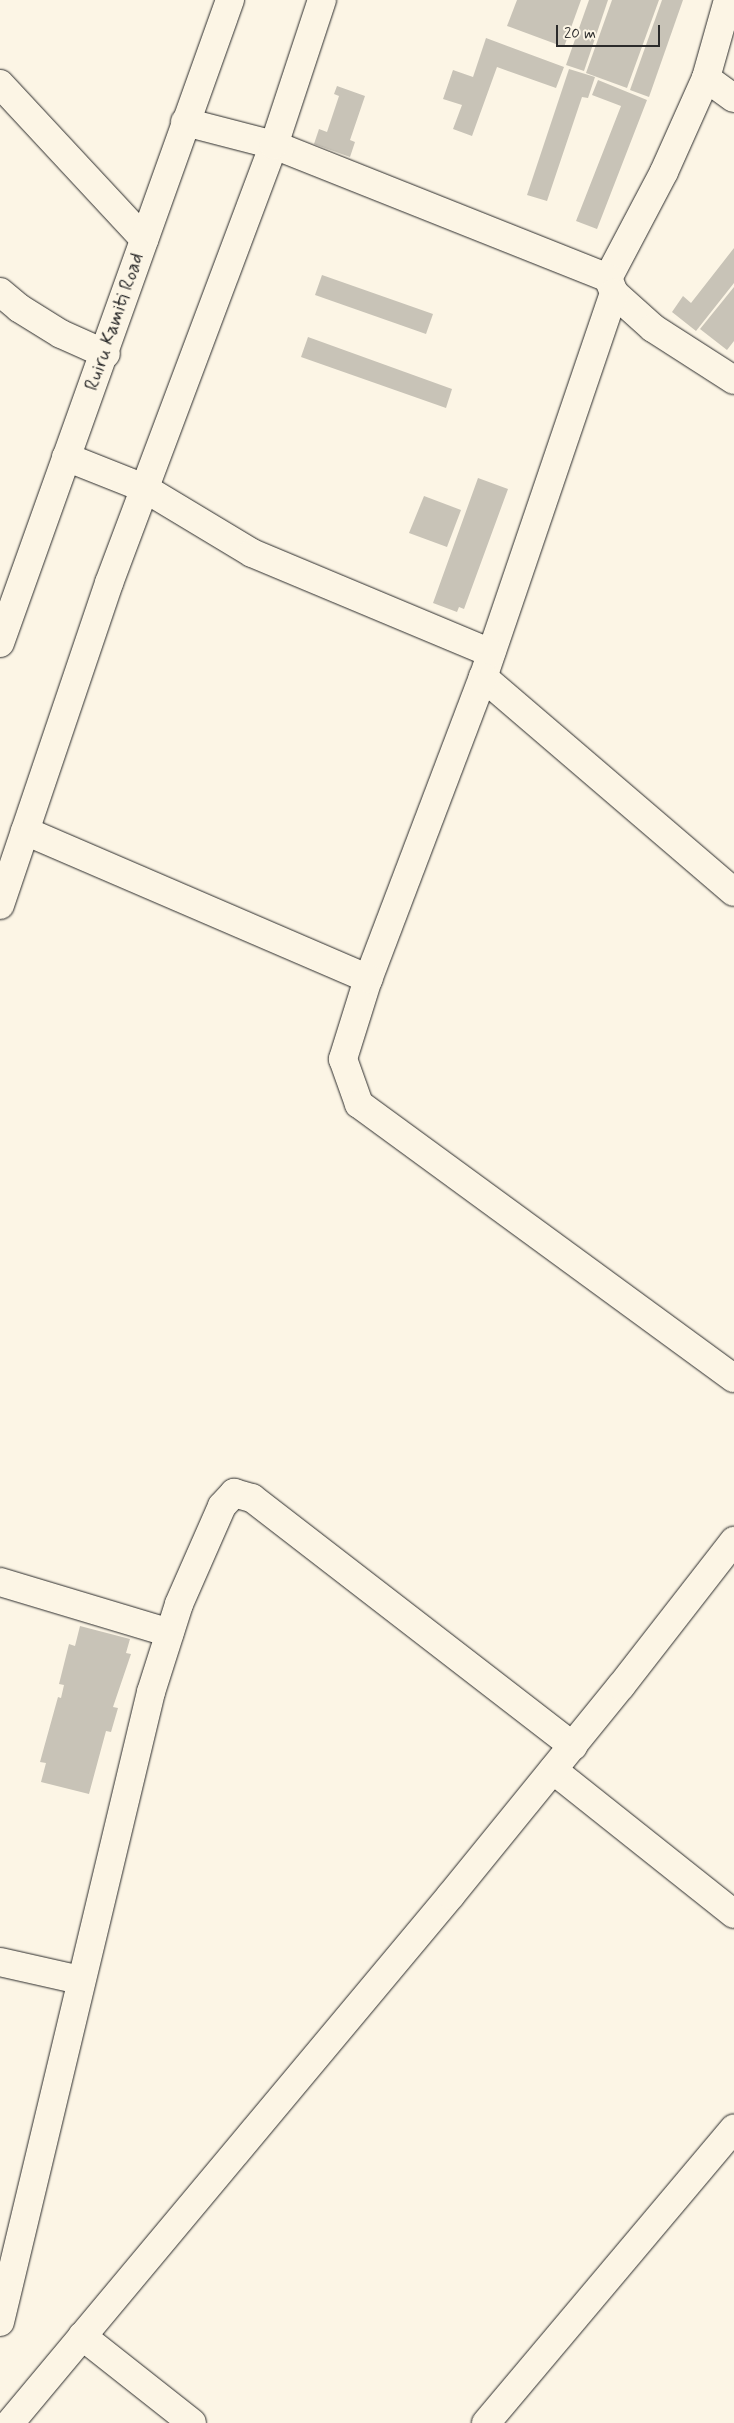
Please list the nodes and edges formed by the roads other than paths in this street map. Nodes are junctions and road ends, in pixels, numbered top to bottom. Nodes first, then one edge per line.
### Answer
1 (230, 0) edge
2 (322, 0) edge
3 (728, 0) edge
4 (706, 78) junction
5 (0, 84) edge
6 (734, 98) edge
7 (185, 122) junction
8 (274, 145) junction
9 (144, 240) junction
10 (611, 286) junction
11 (0, 292) edge
12 (106, 354) junction
13 (734, 380) edge
14 (66, 456) junction
15 (144, 488) junction
16 (0, 643) edge
17 (487, 665) junction
18 (25, 831) junction
19 (734, 892) edge
20 (0, 905) edge
21 (368, 979) junction
22 (734, 1378) edge
23 (734, 1541) edge
24 (0, 1582) edge
25 (170, 1633) junction
26 (573, 1746) junction
27 (553, 1770) junction
28 (734, 1914) edge
29 (0, 1962) edge
30 (80, 1980) junction
31 (734, 2128) edge
32 (0, 2322) edge
33 (82, 2336) junction
34 (10, 2423) edge
35 (192, 2423) edge
36 (486, 2423) edge

1 - 7 street, Ruiru Kamiti Road
2 - 8 street
3 - 4 street
4 - 6 street
4 - 10 street
5 - 9 street
7 - 8 street
7 - 9 street, Ruiru Kamiti Road
8 - 10 street
8 - 15 street
9 - 12 street, Ruiru Kamiti Road
10 - 13 street
10 - 17 street
11 - 12 street
12 - 14 street, Ruiru Kamiti Road
14 - 15 street
14 - 16 street, Ruiru Kamiti Road
15 - 17 street
15 - 18 street
17 - 19 street
17 - 21 street
18 - 20 street
18 - 21 street
21 - 22 street
23 - 26 street
24 - 25 street
25 - 26 street
25 - 30 street
26 - 27 street
27 - 28 street
27 - 33 street
29 - 30 street
30 - 32 street
31 - 36 street
33 - 34 street
33 - 35 street

